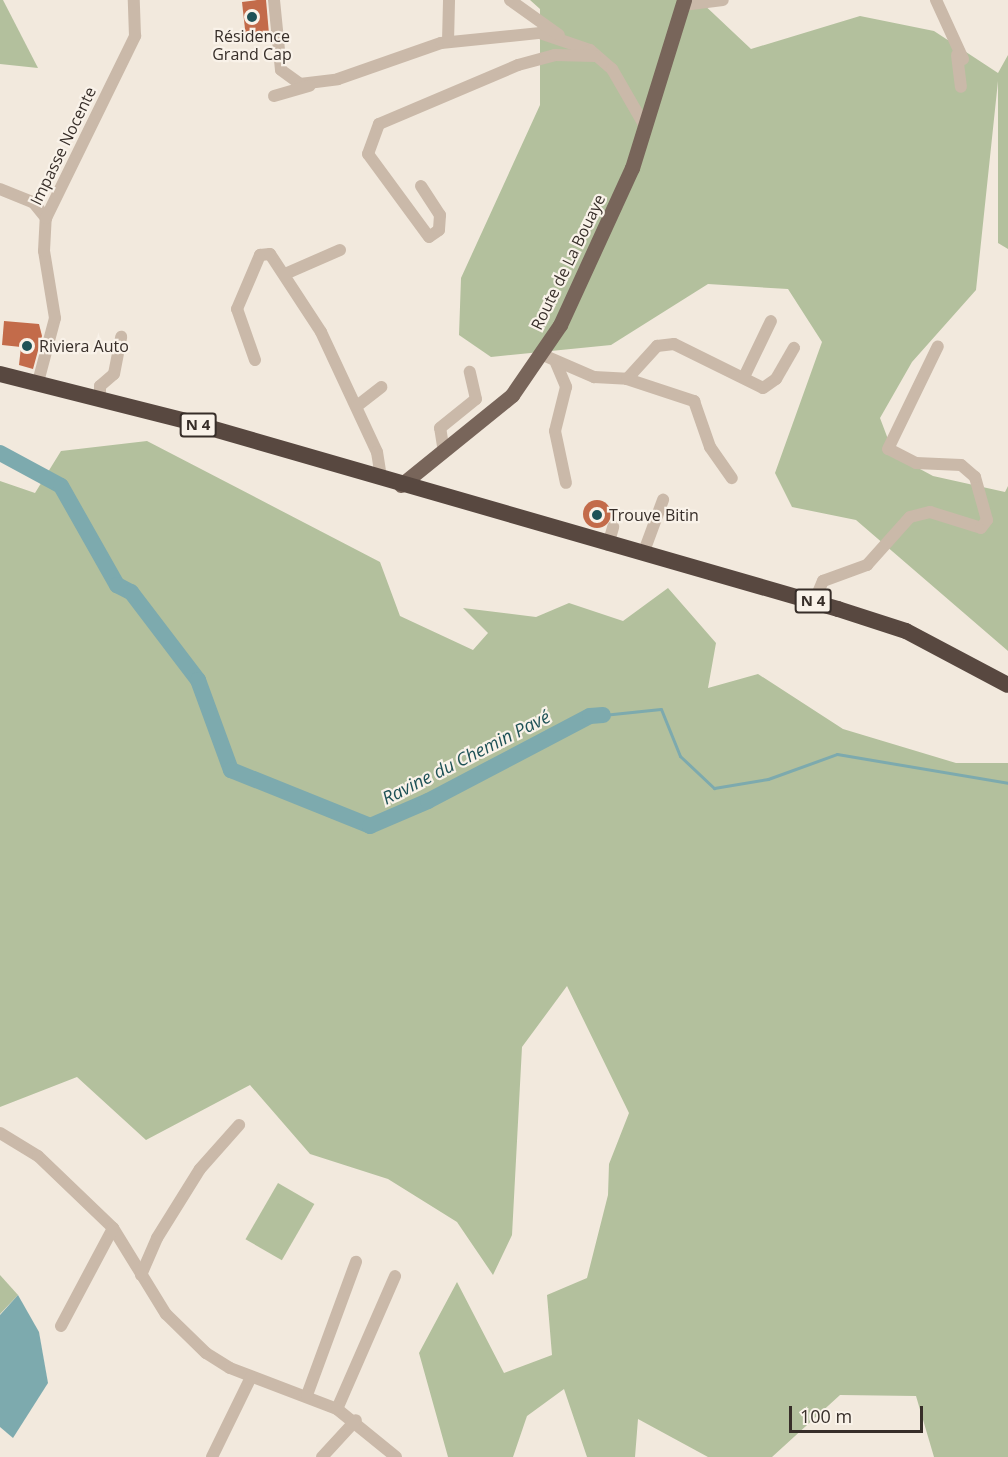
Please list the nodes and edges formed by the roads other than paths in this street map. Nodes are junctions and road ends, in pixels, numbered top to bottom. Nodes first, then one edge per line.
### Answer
1 (134, 0) edge
2 (274, 0) edge
3 (449, 0) edge
4 (510, 0) edge
5 (723, 0) edge
6 (936, 0) edge
7 (683, 2) edge
8 (562, 37) junction
9 (448, 42) junction
10 (597, 56) junction
11 (314, 85) junction
12 (961, 87) dead end
13 (274, 96) dead end
14 (646, 129) junction
15 (422, 186) dead end
16 (0, 189) edge
17 (46, 218) junction
18 (340, 250) dead end
19 (285, 274) junction
20 (771, 321) dead end
21 (121, 337) dead end
22 (938, 346) dead end
23 (794, 348) dead end
24 (549, 359) junction
25 (255, 360) dead end
26 (470, 372) dead end
27 (4, 374) edge
28 (744, 377) junction
29 (627, 379) junction
30 (38, 382) junction
31 (381, 387) dead end
32 (100, 398) junction
33 (357, 406) junction
34 (443, 446) junction
35 (381, 478) junction
36 (732, 478) dead end
37 (566, 483) dead end
38 (401, 485) junction
39 (663, 500) dead end
40 (613, 527) dead end
41 (608, 544) junction
42 (642, 554) junction
43 (814, 602) junction
44 (1008, 685) edge
45 (239, 1125) dead end
46 (0, 1133) edge
47 (113, 1228) junction
48 (356, 1262) dead end
49 (141, 1275) junction
50 (395, 1276) dead end
51 (61, 1326) dead end
52 (250, 1377) junction
53 (307, 1395) junction
54 (338, 1409) junction
55 (356, 1420) junction
56 (212, 1457) edge
57 (322, 1457) edge
58 (396, 1457) edge

1 - 17 street, Impasse Nocente
2 - 11 street
3 - 9 street
4 - 8 street
5 - 7 street
6 - 12 street
7 - 14 main road, Route de La Bouaye
8 - 9 street
8 - 10 street
9 - 11 street
10 - 14 street
10 - 15 street
11 - 13 street
14 - 24 main road, Route de La Bouaye
16 - 17 street
17 - 30 street, Impasse Nocente
18 - 19 street
19 - 25 street
19 - 33 street
20 - 28 street
21 - 32 street
22 - 43 street
23 - 28 street
24 - 29 street
24 - 34 main road, Route de La Bouaye
24 - 37 street
26 - 34 street
27 - 30 highway, N 4
28 - 29 street
29 - 36 street
30 - 32 highway, N 4
31 - 33 street
32 - 35 highway, N 4
33 - 35 street
34 - 38 main road, Route de La Bouaye
35 - 38 highway, N 4
38 - 41 highway, N 4
39 - 42 street
40 - 41 street
41 - 42 highway, N 4
42 - 43 highway, N 4
43 - 44 highway, N 4
45 - 49 street
46 - 47 street
47 - 49 street
47 - 51 street
48 - 53 street
49 - 52 street
50 - 54 street
52 - 53 street
52 - 56 street
53 - 54 street
54 - 55 street
55 - 57 street
55 - 58 street

